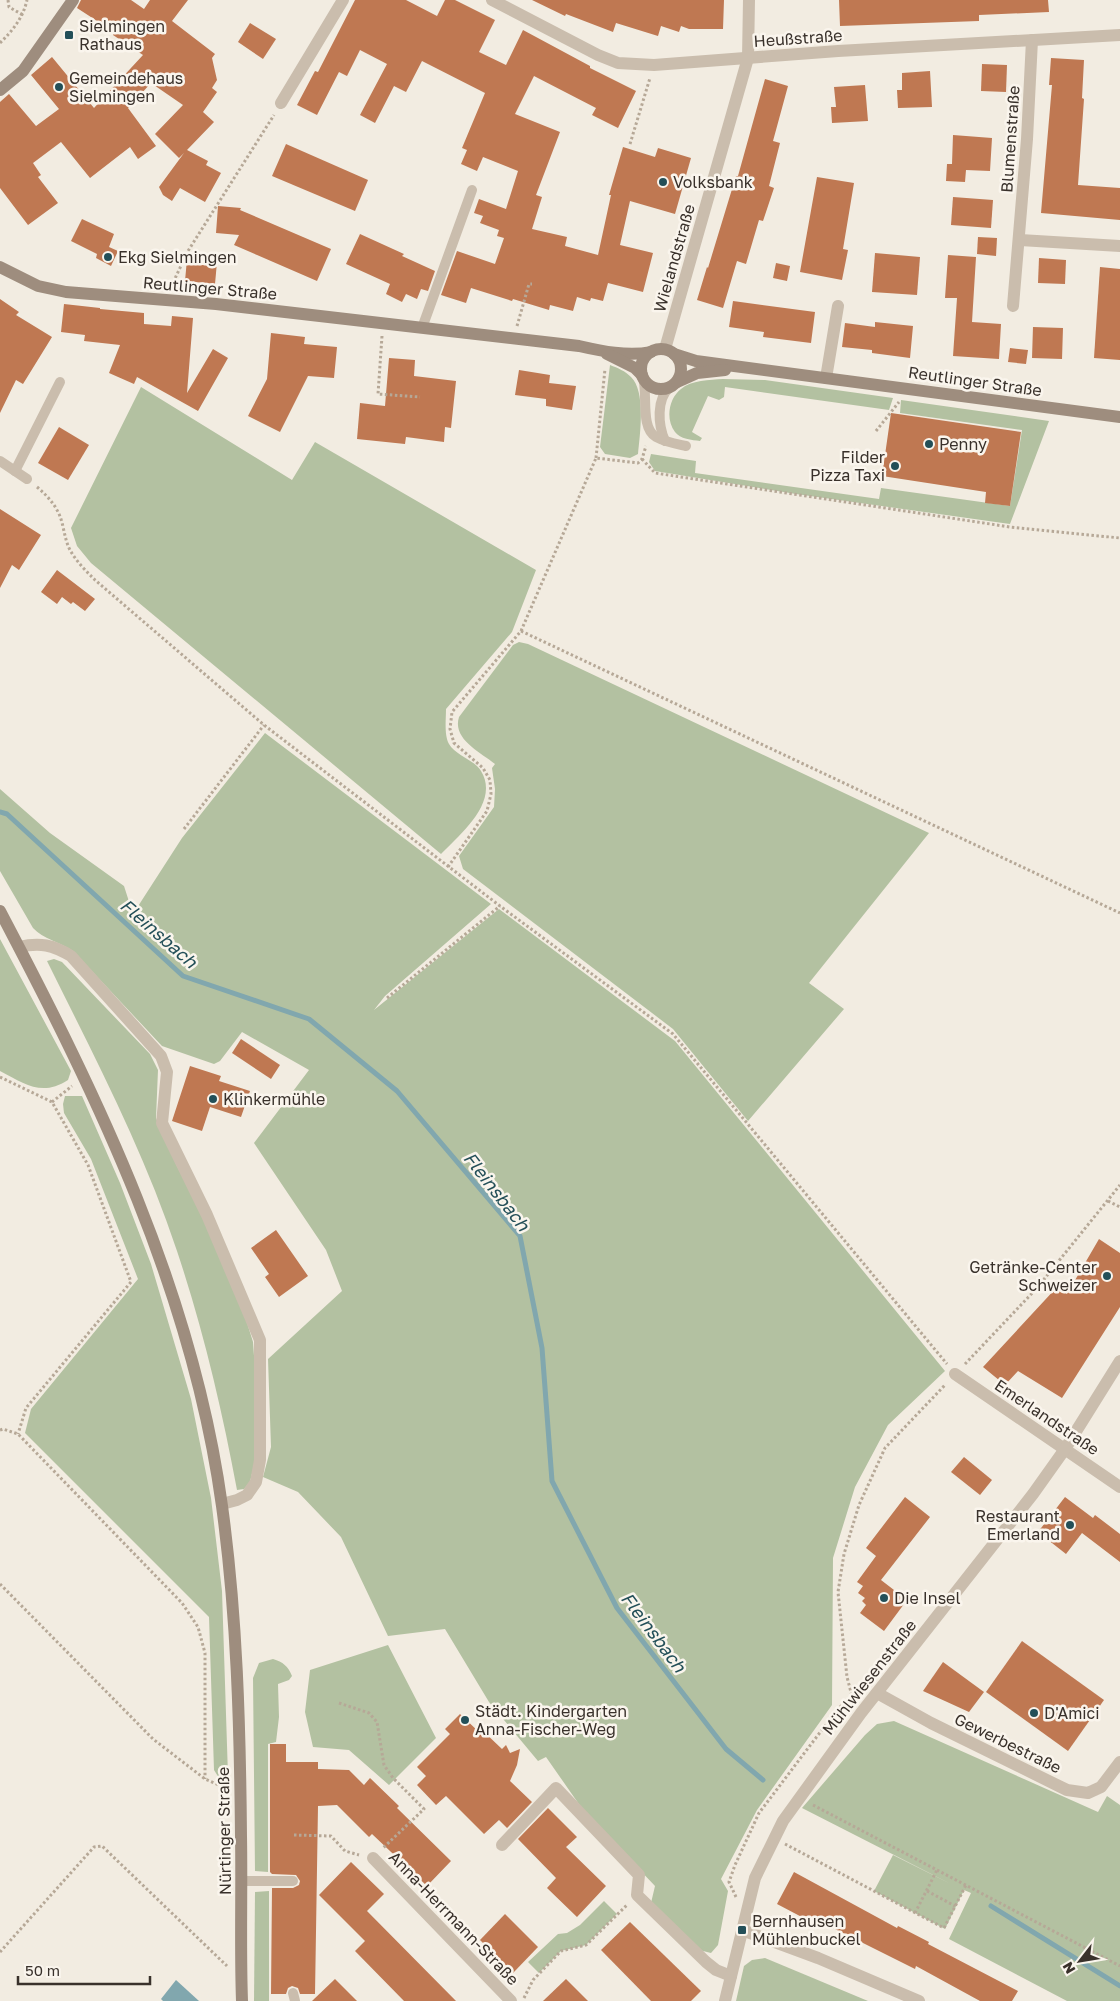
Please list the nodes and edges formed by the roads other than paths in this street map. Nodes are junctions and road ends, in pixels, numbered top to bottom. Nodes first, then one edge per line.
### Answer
1 (73, 0) edge
2 (343, 0) edge
3 (492, 0) edge
4 (749, 0) edge
5 (1120, 35) edge
6 (1032, 40) junction
7 (748, 58) junction
8 (0, 90) edge
9 (281, 103) road end
10 (472, 190) dead end
11 (1020, 240) junction
12 (1120, 246) edge
13 (0, 267) edge
14 (838, 306) dead end
15 (1013, 306) dead end
16 (422, 328) junction
17 (602, 352) junction
18 (650, 352) junction
19 (669, 352) junction
20 (742, 368) junction
21 (643, 376) junction
22 (826, 378) junction
23 (60, 382) dead end
24 (673, 385) junction
25 (1120, 417) edge
26 (665, 440) junction
27 (686, 446) dead end
28 (0, 461) edge
29 (15, 471) junction
30 (27, 479) road end
31 (0, 911) edge
32 (19, 947) junction
33 (1120, 1361) edge
34 (956, 1374) road end
35 (1065, 1449) junction
36 (1120, 1487) edge
37 (222, 1504) junction
38 (876, 1693) junction
39 (1120, 1762) edge
40 (502, 1845) dead end
41 (373, 1858) road end
42 (242, 1881) junction
43 (293, 1882) dead end
44 (742, 1930) junction
45 (731, 1976) junction
46 (242, 2001) edge
47 (511, 2001) edge
48 (725, 2001) edge
49 (919, 2001) edge

1 - 8 street
2 - 9 street
3 - 7 street, Heußstraße
4 - 7 street, Wielandstraße
5 - 6 street, Heußstraße
6 - 7 street, Heußstraße
6 - 11 street, Blumenstraße
7 - 19 street, Wielandstraße
10 - 16 lane
11 - 12 street
11 - 15 street, Blumenstraße
13 - 16 street, Reutlinger Straße
14 - 22 street
16 - 17 street, Reutlinger Straße
17 - 18 street, Reutlinger Straße
17 - 21 street, Reutlinger Straße
18 - 19 street
18 - 21 street
19 - 20 street, Reutlinger Straße
19 - 24 street
20 - 22 street, Reutlinger Straße
20 - 24 street, Reutlinger Straße
21 - 24 street
21 - 26 lane
22 - 25 street, Reutlinger Straße
23 - 29 lane
24 - 26 lane
26 - 27 lane
28 - 29 lane
29 - 30 lane
31 - 32 street, Nürtinger Straße
32 - 37 street, Nürtinger Straße
32 - 37 street
33 - 35 street, Mühlwiesenstraße
34 - 35 street, Emerlandstraße
35 - 36 street, Emerlandstraße
35 - 38 street, Mühlwiesenstraße
37 - 42 street, Nürtinger Straße
38 - 39 street, Gewerbestraße
38 - 44 street, Mühlwiesenstraße
40 - 45 street
41 - 47 street, Anna-Herrmann-Straße
42 - 43 lane
42 - 46 street, Nürtinger Straße
44 - 45 street, Mühlwiesenstraße
44 - 49 street
45 - 48 street, Mühlwiesenstraße

